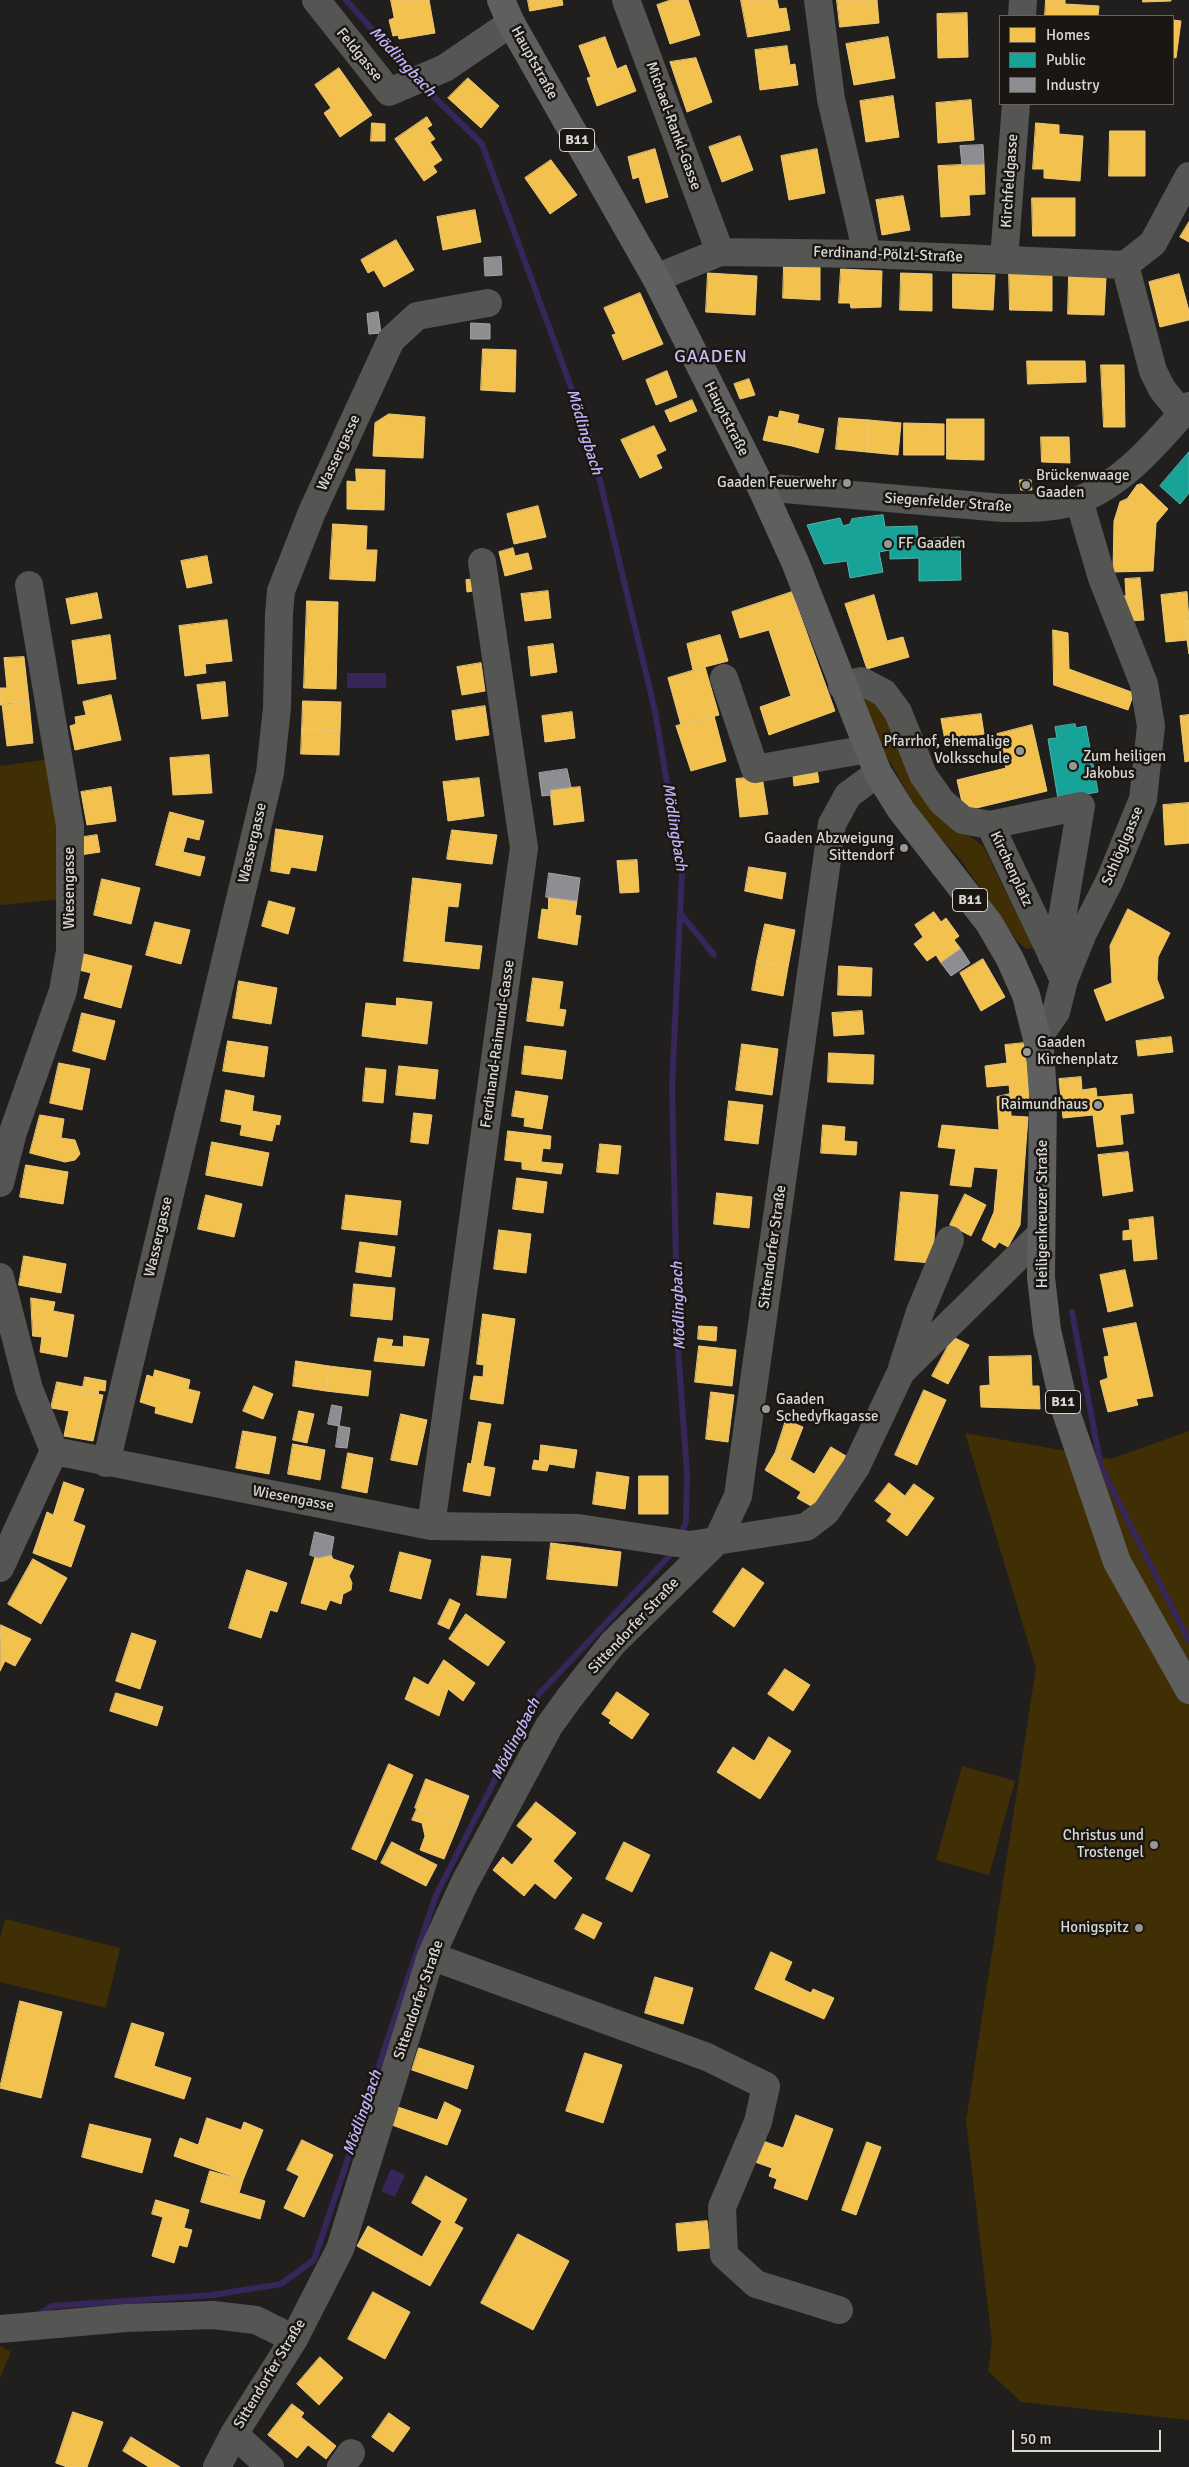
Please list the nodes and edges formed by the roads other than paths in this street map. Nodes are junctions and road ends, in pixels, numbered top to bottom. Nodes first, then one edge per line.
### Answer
1 (316, 0) edge
2 (626, 0) edge
3 (818, 0) edge
4 (1023, 0) edge
5 (506, 12) edge
6 (1022, 15) edge
7 (1016, 105) edge
8 (1189, 176) edge
9 (720, 252) junction
10 (868, 254) junction
11 (1004, 259) junction
12 (1125, 265) junction
13 (656, 278) junction
14 (488, 303) dead end
15 (1186, 410) edge
16 (761, 487) junction
17 (1079, 500) junction
18 (482, 562) dead end
19 (29, 585) dead end
20 (724, 678) dead end
21 (842, 686) junction
22 (873, 761) junction
23 (990, 825) junction
24 (1052, 956) junction
25 (1064, 980) junction
26 (1037, 1039) junction
27 (0, 1183) edge
28 (1040, 1236) junction
29 (950, 1240) dead end
30 (0, 1277) edge
31 (907, 1366) junction
32 (54, 1451) junction
33 (106, 1463) junction
34 (432, 1526) junction
35 (7, 1539) edge
36 (717, 1541) junction
37 (0, 1568) edge
38 (1189, 1690) edge
39 (430, 1956) junction
40 (839, 2310) dead end
41 (0, 2329) edge
42 (294, 2339) junction
43 (234, 2434) junction
44 (217, 2467) edge
45 (270, 2467) edge

1 - 5 street, Feldgasse
2 - 9 street, Michael-Rankl-Gasse
3 - 10 street
4 - 6 street
5 - 13 main road, Hauptstraße / B11
7 - 11 street, Kirchfeldgasse
8 - 12 street
9 - 10 street, Ferdinand-Pölzl-Straße
9 - 13 street, Ferdinand-Pölzl-Straße
10 - 11 street, Ferdinand-Pölzl-Straße
11 - 12 street, Ferdinand-Pölzl-Straße
12 - 15 street
13 - 16 main road, Hauptstraße / B11
14 - 33 street, Wassergasse
15 - 17 street, Siegenfelder Straße
16 - 17 street, Siegenfelder Straße
16 - 21 main road, Hauptstraße / B11
17 - 25 street, Schlöglgasse
18 - 34 street, Ferdinand-Raimund-Gasse
19 - 27 street, Wiesengasse
20 - 22 street
21 - 22 main road, Hauptstraße / B11
21 - 23 street, Kirchenplatz
22 - 26 main road, B11
22 - 36 street, Sittendorfer Straße
23 - 24 street, Kirchenplatz
23 - 24 street
24 - 25 street, Kirchenplatz
25 - 26 street, Schlöglgasse
26 - 28 main road, Heiligenkreuzer Straße / B11
28 - 31 street
28 - 38 main road, Heiligenkreuzer Straße / B11
29 - 31 street
30 - 32 street
31 - 36 street, Wiesengasse
32 - 33 street, Wiesengasse
32 - 35 street
33 - 34 street, Wiesengasse
34 - 36 street, Wiesengasse
35 - 37 street
36 - 39 street, Sittendorfer Straße
39 - 40 street
39 - 42 street, Sittendorfer Straße
41 - 42 street
42 - 43 street, Sittendorfer Straße
43 - 44 street, Sittendorfer Straße
43 - 45 street

